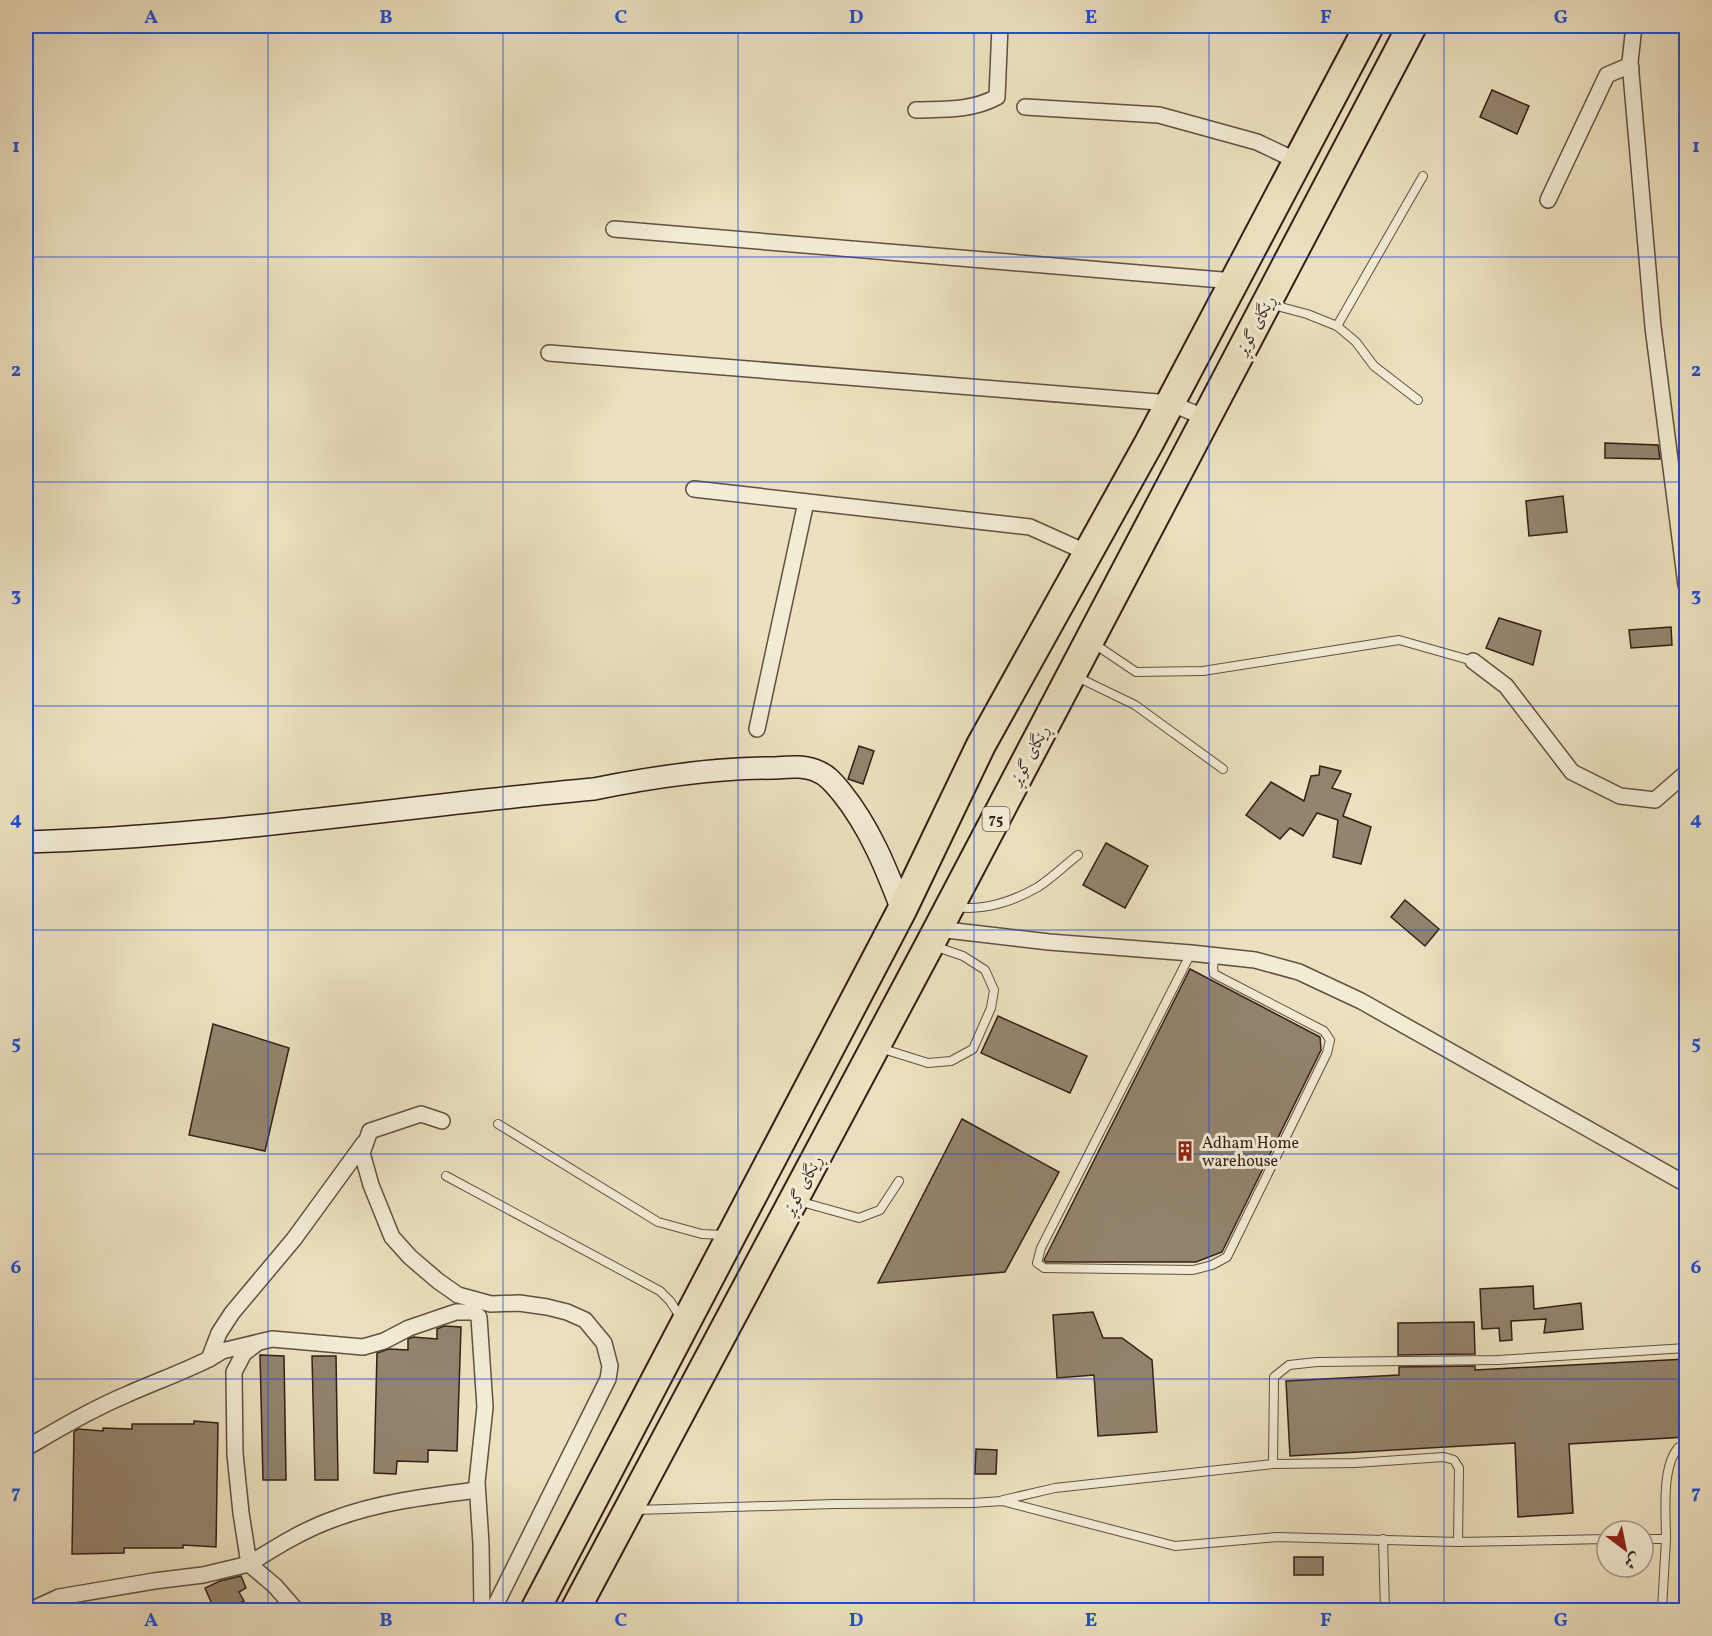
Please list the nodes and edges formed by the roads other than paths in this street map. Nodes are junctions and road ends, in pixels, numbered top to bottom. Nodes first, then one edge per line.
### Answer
1 (1000, 26) edge
2 (1369, 26) edge
3 (1412, 26) edge
4 (1634, 26) edge
5 (1631, 68) junction
6 (1025, 107) dead end
7 (916, 110) dead end
8 (1297, 161) junction
9 (1423, 176) dead end
10 (1548, 200) dead end
11 (614, 229) dead end
12 (1234, 281) junction
13 (1266, 304) junction
14 (1337, 326) junction
15 (549, 353) dead end
16 (1418, 400) dead end
17 (1170, 403) junction
18 (1206, 418) junction
19 (694, 489) dead end
20 (806, 502) junction
21 (1088, 553) junction
22 (1686, 585) edge
23 (1089, 640) junction
24 (1473, 661) joint
25 (1071, 675) junction
26 (757, 729) dead end
27 (1223, 769) dead end
28 (1686, 773) edge
29 (26, 842) edge
30 (1078, 855) dead end
31 (902, 910) junction
32 (939, 926) junction
33 (1191, 953) junction
34 (1215, 956) junction
35 (875, 1047) junction
36 (442, 1121) dead end
37 (498, 1124) dead end
38 (367, 1138) junction
39 (446, 1176) dead end
40 (899, 1181) dead end
41 (1686, 1184) edge
42 (794, 1200) junction
43 (732, 1235) junction
44 (685, 1324) junction
45 (258, 1342) junction
46 (1686, 1348) edge
47 (209, 1359) junction
48 (1686, 1447) edge
49 (26, 1448) edge
50 (1273, 1464) junction
51 (477, 1490) junction
52 (1002, 1501) junction
53 (628, 1510) junction
54 (1383, 1539) junction
55 (1595, 1539) edge
56 (1655, 1539) edge
57 (1666, 1539) junction
58 (1458, 1542) junction
59 (249, 1564) junction
60 (31, 1611) edge
61 (296, 1611) edge
62 (482, 1611) edge
63 (493, 1611) edge
64 (535, 1611) edge
65 (575, 1611) edge
66 (1385, 1611) edge
67 (1662, 1611) edge

1 - 7 street
2 - 8 highway
3 - 13 highway, ڕێگای گوێڕ / 75
4 - 5 street
5 - 10 street
5 - 22 street
6 - 8 street
8 - 12 highway
9 - 14 lane
11 - 12 street
12 - 17 highway
13 - 14 lane
13 - 18 highway, ڕێگای گوێڕ / 75
14 - 16 lane
15 - 17 street
17 - 18 street
17 - 21 highway
18 - 23 highway, ڕێگای گوێڕ / 75
19 - 20 street
20 - 21 street
20 - 26 street
21 - 31 highway
23 - 24 lane
23 - 25 highway, ڕێگای گوێڕ / 75
24 - 28 street
25 - 27 lane
25 - 32 highway, ڕێگای گوێڕ / 75
29 - 31 street
30 - 32 lane
31 - 43 highway
32 - 33 street
32 - 35 highway, ڕێگای گوێڕ / 75
32 - 35 lane
33 - 34 street
33 - 34 lane
34 - 41 street
35 - 42 highway, ڕێگای گوێڕ / 75
36 - 38 street
37 - 43 lane
38 - 47 street
38 - 63 street
39 - 44 lane
40 - 42 lane
42 - 53 highway, ڕێگای گوێڕ / 75
43 - 44 highway
44 - 64 highway
45 - 47 street
45 - 51 street
45 - 59 street
46 - 50 lane
47 - 49 street
48 - 57 lane
50 - 52 lane
50 - 58 lane
51 - 59 street
51 - 62 street
52 - 53 lane
52 - 54 lane
53 - 65 highway, ڕێگای گوێڕ / 75
54 - 58 lane
54 - 66 lane
55 - 58 lane
56 - 57 lane
57 - 67 lane
59 - 60 street
59 - 61 street

